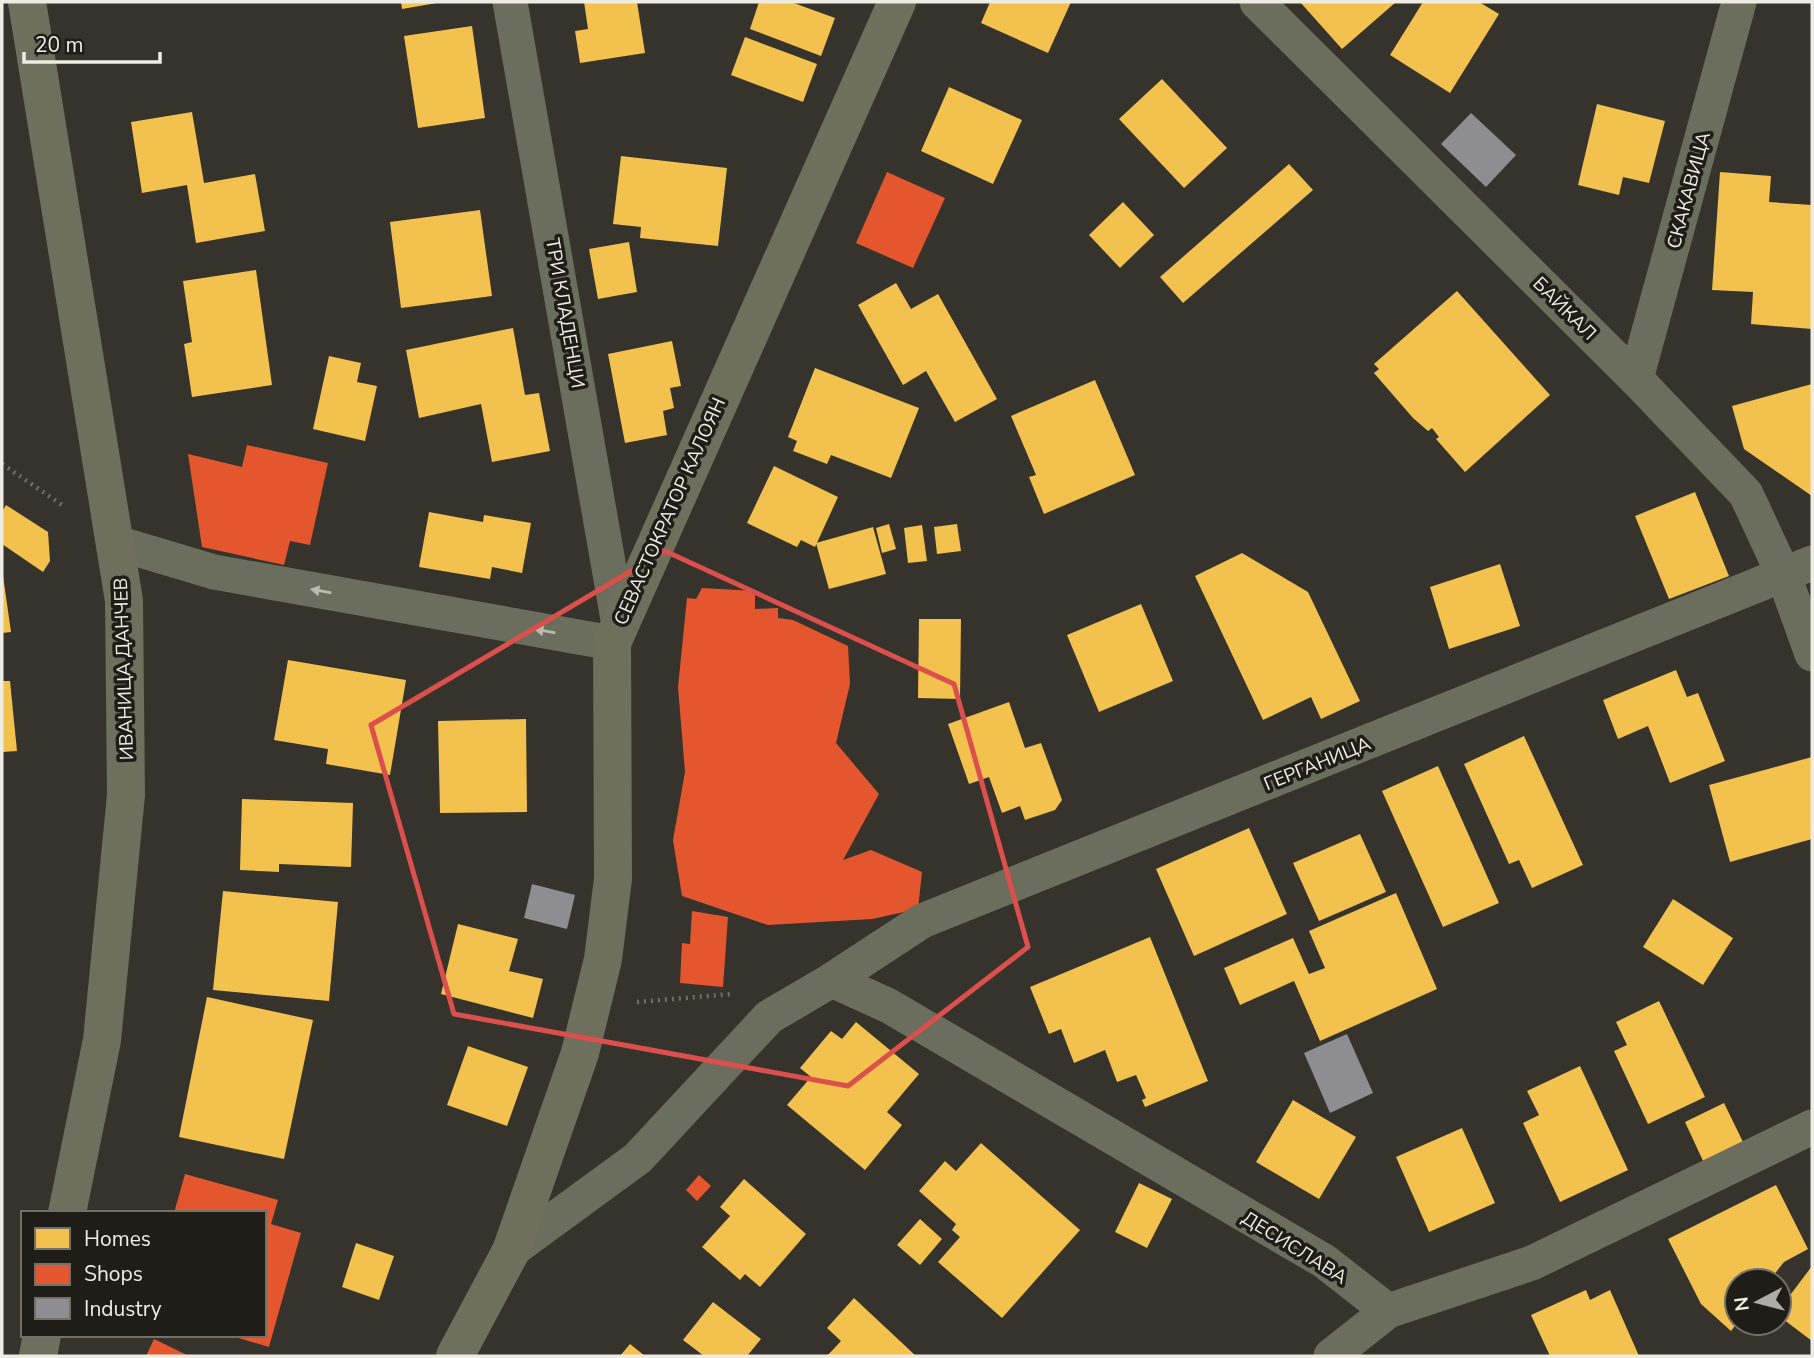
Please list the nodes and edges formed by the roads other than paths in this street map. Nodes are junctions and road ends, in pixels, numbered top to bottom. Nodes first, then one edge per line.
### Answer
1 (27, 2) edge
2 (510, 2) edge
3 (897, 2) edge
4 (1257, 2) edge
5 (1739, 2) edge
6 (1636, 379) junction
7 (117, 543) junction
8 (1798, 570) edge
9 (615, 634) junction
10 (1812, 654) edge
11 (832, 981) junction
12 (1812, 1127) edge
13 (67, 1211) edge
14 (511, 1251) junction
15 (1388, 1311) junction
16 (42, 1337) edge
17 (38, 1356) edge
18 (455, 1356) edge
19 (1331, 1356) edge

1 - 7 main road, ИВАНИЦА ДАНЧЕВ
2 - 9 street, ТРИ КЛАДЕНЦИ
3 - 9 main road, СЕВАСТОКРАТОР КАЛОЯН
4 - 6 street, БАЙКАЛ
5 - 6 street, СКАКАВИЦА
6 - 8 street, БАЙКАЛ
9 -> 7 street
7 - 13 main road, ИВАНИЦА ДАНЧЕВ
8 - 10 street, БАЙКАЛ
8 - 11 street, ГЕРГАНИЦА
9 - 14 main road, СЕВАСТОКРАТОР КАЛОЯН
11 - 14 street, СЕВАСТОКРАТОР КАЛОЯН
11 - 15 street, ДЕСИСЛАВА
12 - 15 street
14 - 18 main road, СЕВАСТОКРАТОР КАЛОЯН
15 - 19 street
16 - 17 main road

